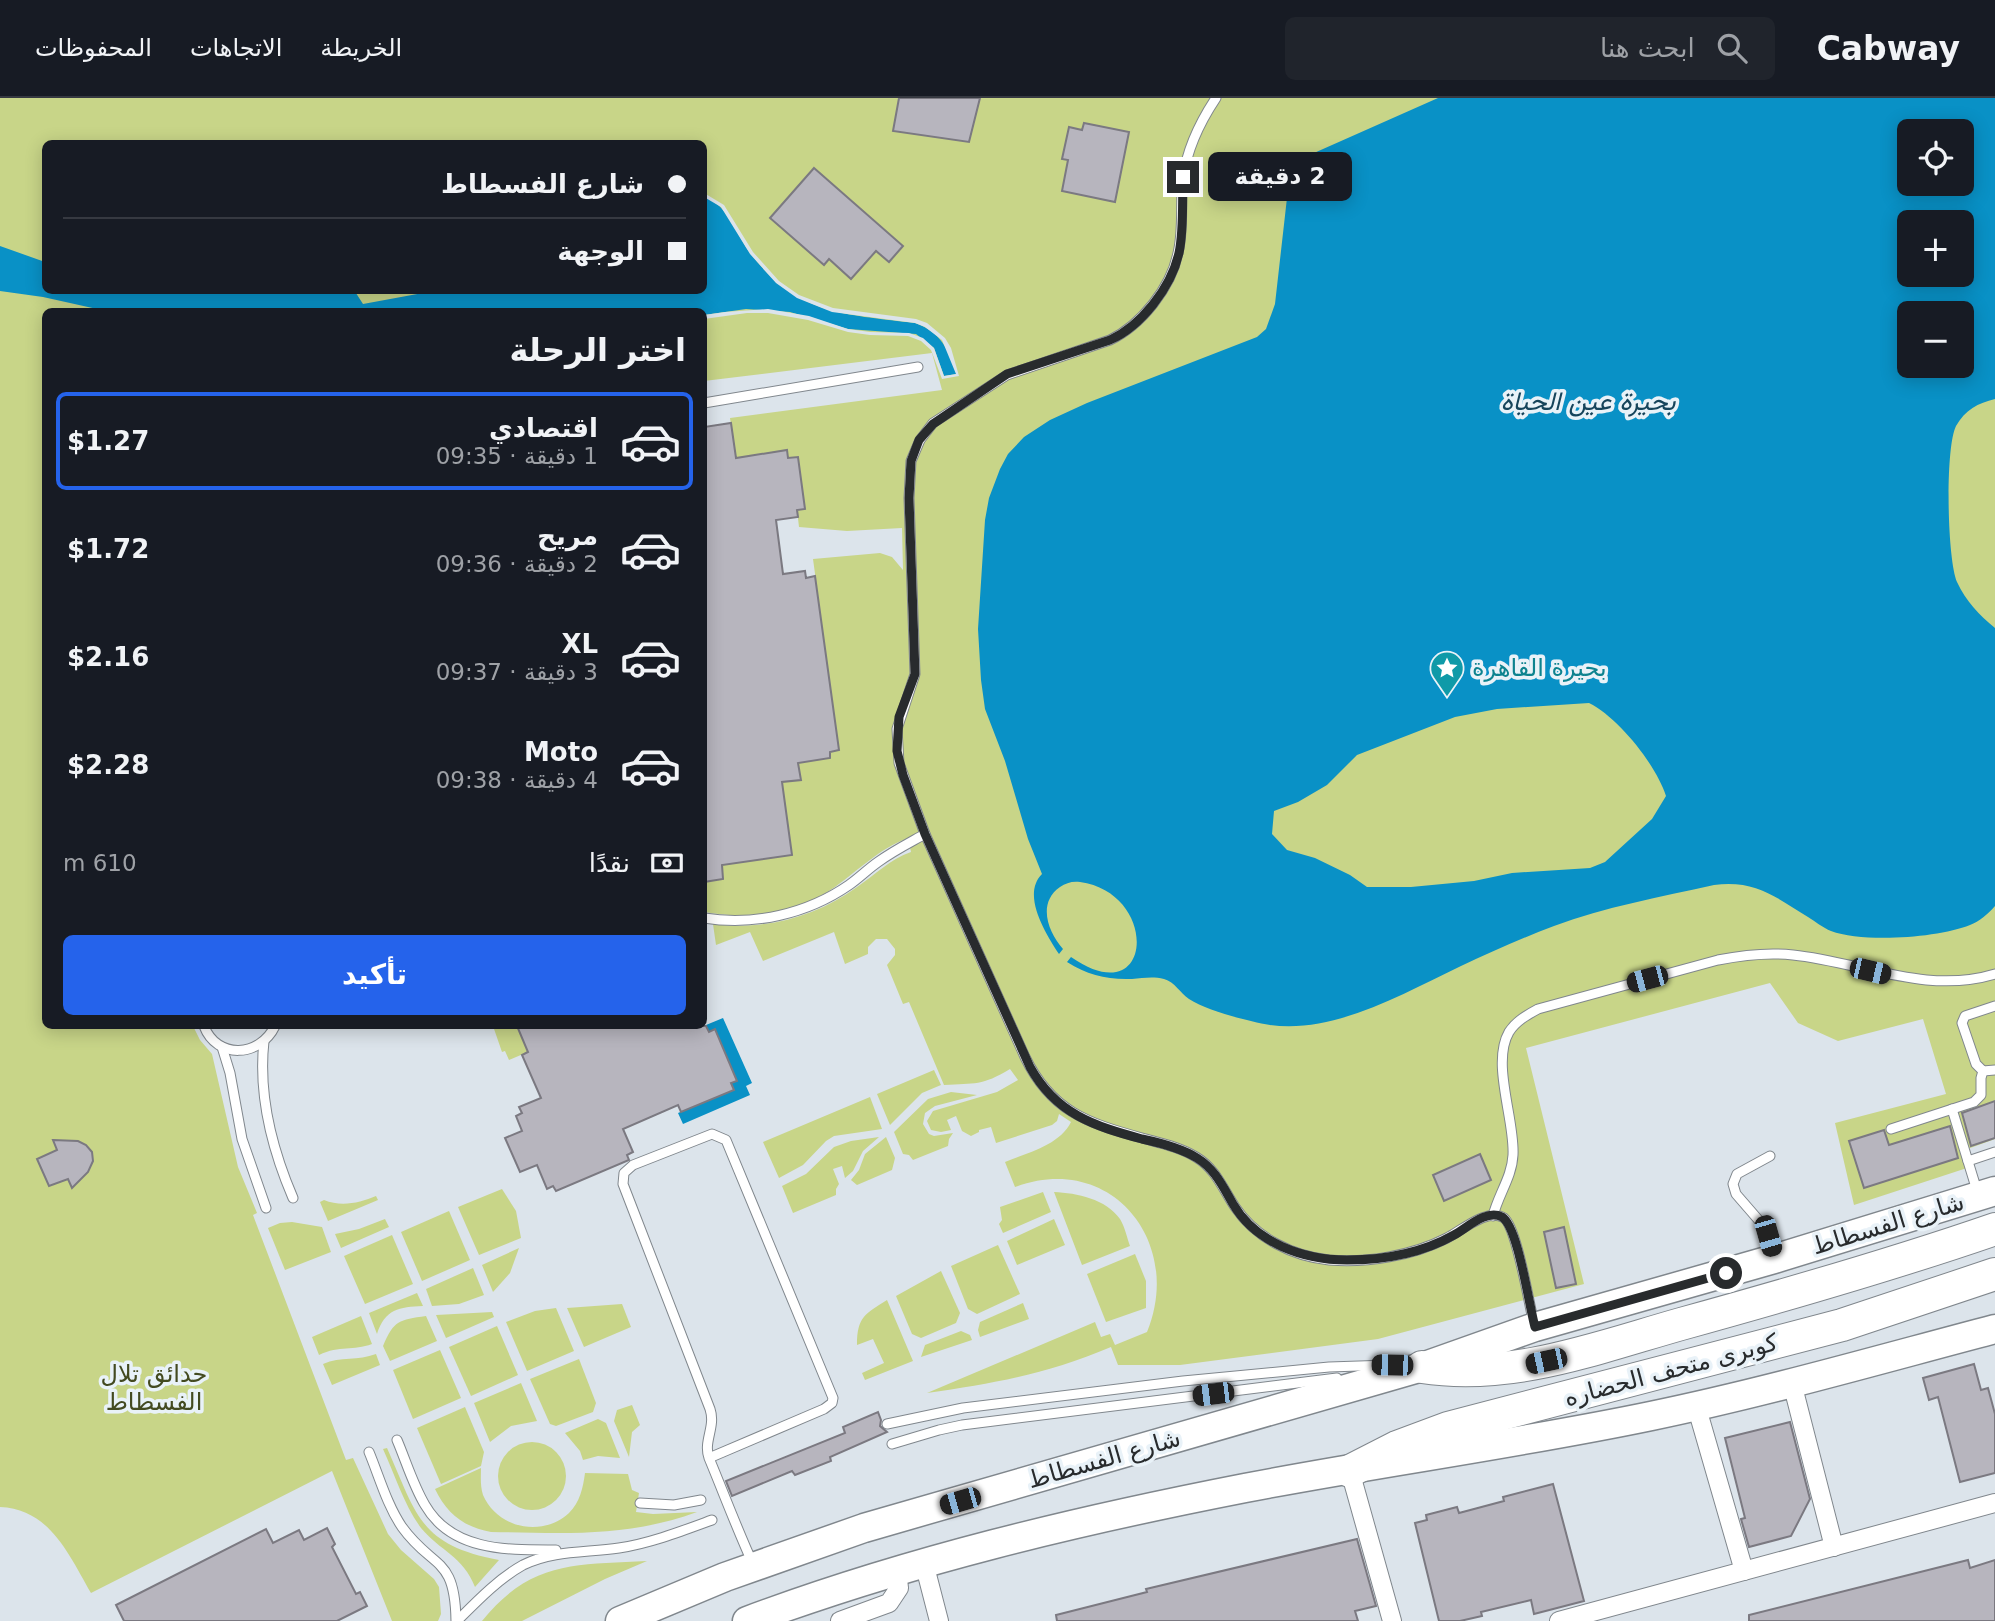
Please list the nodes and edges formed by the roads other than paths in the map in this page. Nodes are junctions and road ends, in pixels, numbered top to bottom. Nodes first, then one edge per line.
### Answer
1 (1216, 98) edge
2 (918, 367) dead end
3 (707, 402) edge
4 (925, 834) junction
5 (707, 918) edge
6 (1995, 974) edge
7 (1995, 1006) edge
8 (206, 1029) edge
9 (273, 1029) edge
10 (264, 1041) junction
11 (222, 1047) junction
12 (1995, 1070) edge
13 (1983, 1071) junction
14 (1952, 1109) junction
15 (1891, 1129) dead end
16 (1995, 1152) edge
17 (1770, 1156) dead end
18 (1968, 1161) junction
19 (1987, 1193) edge
20 (293, 1198) dead end
21 (266, 1208) dead end
22 (1493, 1216) junction
23 (1995, 1229) edge
24 (1774, 1259) junction
25 (1995, 1274) edge
26 (1535, 1327) junction
27 (1995, 1329) edge
28 (1422, 1367) junction
29 (1792, 1383) junction
30 (1696, 1405) junction
31 (887, 1424) dead end
32 (397, 1440) dead end
33 (892, 1444) dead end
34 (369, 1452) dead end
35 (709, 1458) junction
36 (1350, 1471) junction
37 (701, 1500) dead end
38 (640, 1503) dead end
39 (1995, 1503) edge
40 (712, 1520) dead end
41 (1834, 1547) junction
42 (572, 1551) junction
43 (924, 1563) junction
44 (754, 1566) junction
45 (897, 1571) junction
46 (1744, 1571) junction
47 (1571, 1619) edge
48 (457, 1621) edge
49 (620, 1621) edge
50 (747, 1621) edge
51 (840, 1621) edge
52 (939, 1621) edge
53 (1392, 1621) edge

1 - 4 lane
2 - 3 lane
4 - 5 lane
4 - 22 lane
6 - 22 lane
7 - 13 lane
8 - 11 lane
9 - 10 lane
10 - 11 lane
10 - 20 lane
11 - 21 lane
12 - 13 lane
13 - 14 lane
14 - 15 lane
14 - 18 lane
16 - 18 lane
17 - 24 lane
18 - 19 lane
19 - 24 main road, شارع الفسطاط
22 - 26 lane
23 - 28 highway, كوبرى متحف الحضاره
24 - 26 main road, شارع الفسطاط
25 - 36 highway, كوبرى متحف الحضاره
26 - 28 main road, شارع الفسطاط
27 - 29 main road
28 - 31 lane
28 - 33 lane
28 - 44 main road, شارع الفسطاط
29 - 30 main road
29 - 41 street
30 - 36 main road
30 - 46 street
32 - 42 lane
34 - 48 lane
35 - 35 lane
35 - 44 lane
36 - 43 main road
36 - 53 street
37 - 38 lane
39 - 41 street
40 - 42 lane
41 - 46 street
42 - 48 lane
43 - 45 main road
43 - 52 street
44 - 49 main road, شارع الفسطاط
45 - 50 main road
45 - 51 street
46 - 47 street

